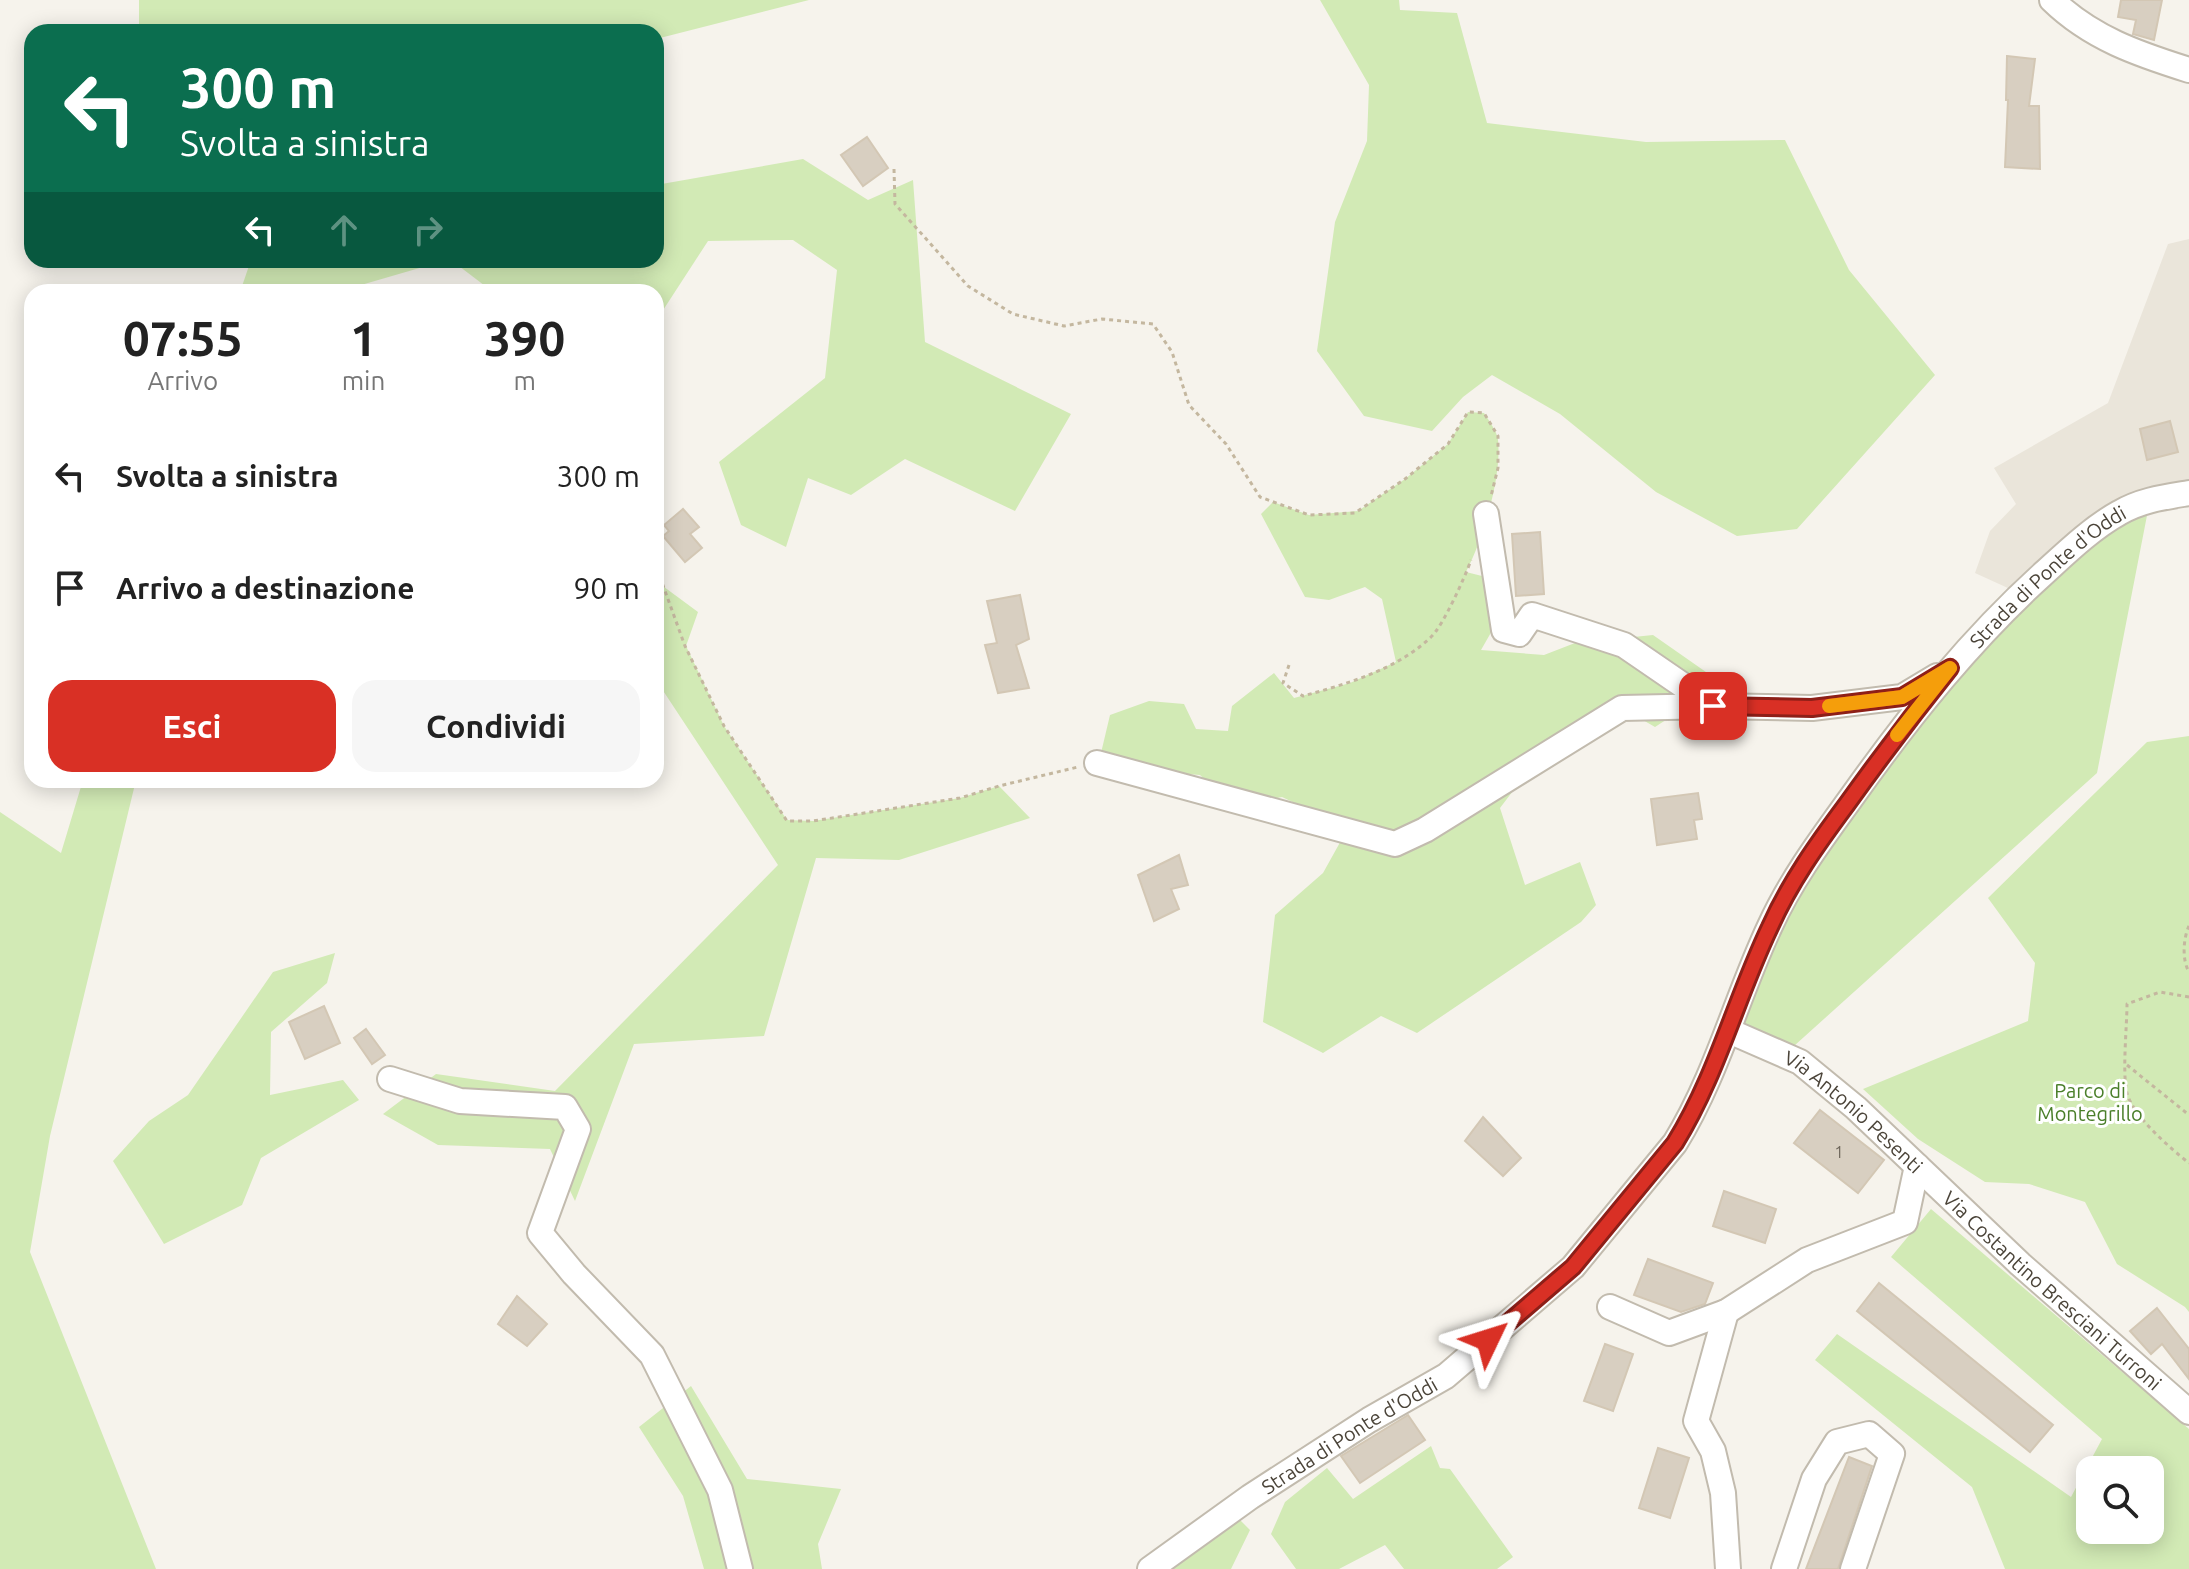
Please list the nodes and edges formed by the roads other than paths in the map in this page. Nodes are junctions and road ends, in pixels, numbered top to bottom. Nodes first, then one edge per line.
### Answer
1 (2052, 0) edge
2 (2189, 70) edge
3 (2189, 493) edge
4 (1486, 514) road end
5 (1950, 668) junction
6 (1713, 706) junction
7 (1097, 763) road end
8 (1729, 1031) junction
9 (390, 1079) dead end
10 (1917, 1166) junction
11 (1610, 1307) dead end
12 (1726, 1312) junction
13 (2189, 1412) edge
14 (740, 1569) edge
15 (1150, 1569) edge
16 (1728, 1569) edge
17 (1784, 1569) edge
18 (1853, 1569) edge

1 - 2 street
3 - 5 street, Strada di Ponte d'Oddi
4 - 6 street
5 - 6 street
5 - 8 street, Strada di Ponte d'Oddi
6 - 7 street
8 - 10 street, Via Antonio Pesenti
8 - 15 street, Strada di Ponte d'Oddi
9 - 14 street
10 - 12 street, Via Antonio Pesenti
10 - 13 street, Via Costantino Bresciani Turroni
11 - 12 street, Via Antonio Pesenti
12 - 16 street
17 - 18 street

